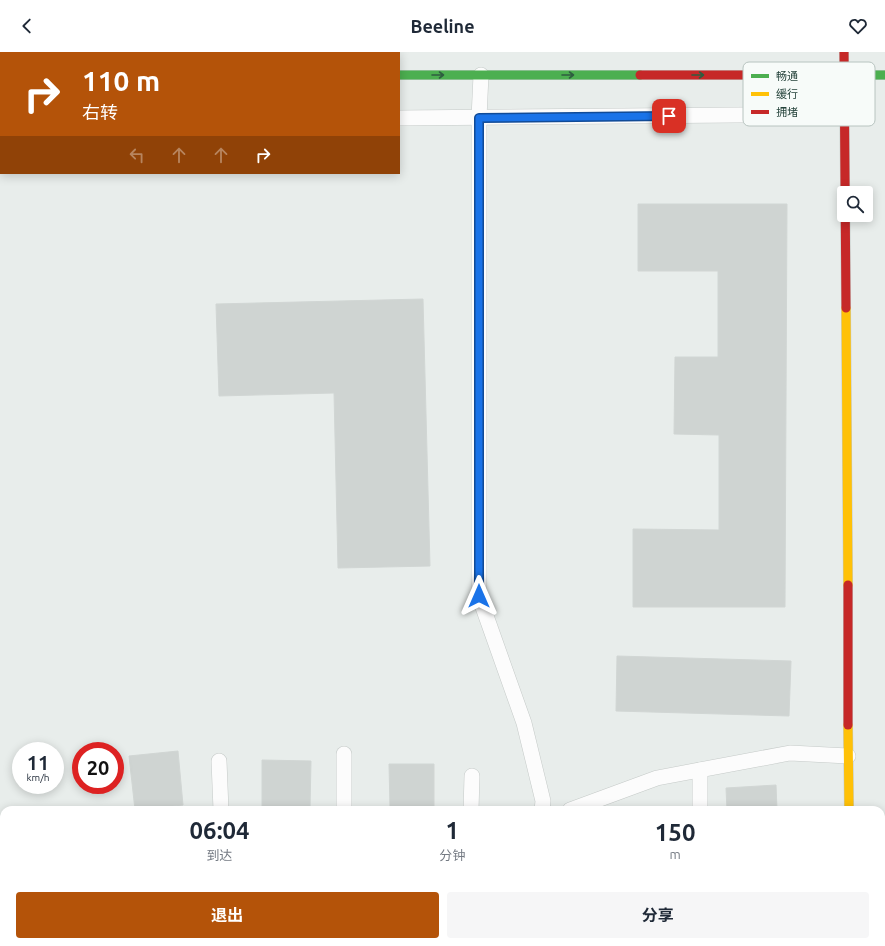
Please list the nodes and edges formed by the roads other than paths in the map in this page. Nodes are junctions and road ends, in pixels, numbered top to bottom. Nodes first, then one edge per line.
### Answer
1 (844, 52) edge
2 (844, 62) edge
3 (400, 75) edge
4 (480, 75) junction
5 (743, 75) edge
6 (743, 115) edge
7 (400, 118) edge
8 (479, 118) junction
9 (843, 126) edge
10 (344, 754) dead end
11 (848, 756) junction
12 (219, 761) dead end
13 (700, 770) junction
14 (472, 776) dead end
15 (221, 806) edge
16 (344, 806) edge
17 (471, 806) edge
18 (542, 806) edge
19 (581, 806) edge
20 (700, 806) edge
21 (848, 806) edge

1 - 2 main road
3 -> 4 main road
4 -> 5 main road
4 - 8 lane
6 - 8 lane
7 - 8 lane
8 - 18 lane
9 - 11 main road
10 - 16 lane
11 - 13 lane
11 - 21 main road
12 - 15 lane
13 - 19 lane
13 - 20 lane
14 - 17 lane

